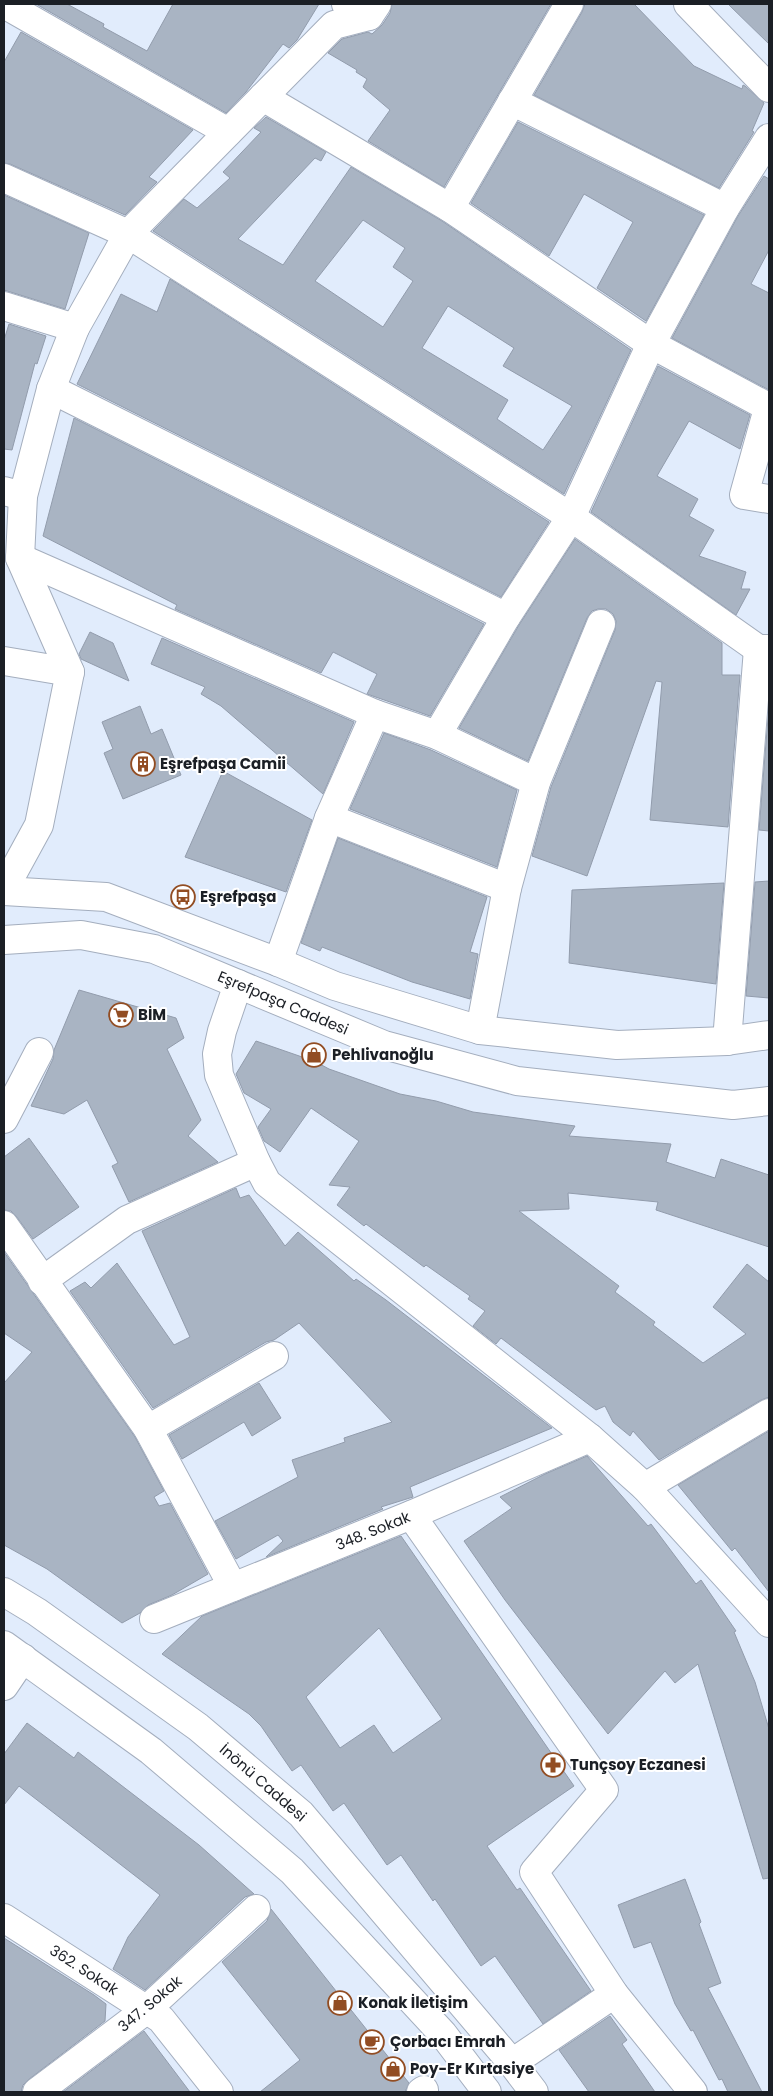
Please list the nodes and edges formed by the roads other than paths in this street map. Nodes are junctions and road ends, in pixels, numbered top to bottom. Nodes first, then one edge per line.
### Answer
1 (4, 4) edge
2 (569, 4) edge
3 (688, 4) edge
4 (364, 8) edge
5 (769, 88) edge
6 (262, 97) junction
7 (512, 101) junction
8 (228, 132) junction
9 (769, 138) edge
10 (4, 178) edge
11 (450, 208) junction
12 (725, 208) junction
13 (128, 234) junction
14 (4, 306) edge
15 (75, 328) junction
16 (651, 344) junction
17 (51, 389) junction
18 (769, 406) edge
19 (13, 493) edge
20 (769, 499) edge
21 (571, 517) junction
22 (20, 558) junction
23 (506, 616) junction
24 (601, 624) dead end
25 (764, 649) edge
26 (4, 662) edge
27 (70, 672) junction
28 (375, 714) junction
29 (437, 735) junction
30 (536, 782) junction
31 (329, 818) junction
32 (507, 888) junction
33 (4, 890) edge
34 (4, 940) edge
35 (278, 962) junction
36 (238, 984) junction
37 (480, 1030) junction
38 (769, 1035) edge
39 (727, 1041) junction
40 (39, 1052) dead end
41 (769, 1101) edge
42 (4, 1119) edge
43 (256, 1162) junction
44 (4, 1225) edge
45 (42, 1281) junction
46 (274, 1356) dead end
47 (769, 1413) edge
48 (148, 1429) junction
49 (590, 1438) junction
50 (645, 1487) junction
51 (411, 1515) junction
52 (233, 1587) junction
53 (4, 1592) edge
54 (154, 1619) dead end
55 (769, 1623) edge
56 (14, 1652) edge
57 (4, 1686) edge
58 (256, 1909) dead end
59 (4, 1918) edge
60 (614, 1994) junction
61 (146, 2010) junction
62 (512, 2063) junction
63 (37, 2092) edge
64 (219, 2092) edge
65 (488, 2092) edge
66 (534, 2092) edge
67 (693, 2092) edge

1 - 8 street
2 - 7 street
3 - 5 street
4 - 6 street
6 - 8 street
6 - 11 street
7 - 11 street
7 - 12 street
8 - 13 street
9 - 12 street
10 - 13 street
11 - 16 street
12 - 16 street
13 - 15 street
13 - 21 street
14 - 15 street
15 - 17 street
16 - 18 street
16 - 21 street
17 - 19 street
17 - 23 street
18 - 20 street
19 - 22 street
21 - 23 street
21 - 25 street
22 - 27 street
22 - 28 street
23 - 29 street
24 - 30 street
25 - 39 street
26 - 27 street
27 - 33 street
28 - 29 street
28 - 31 street
29 - 30 street
30 - 32 street
31 - 32 street
31 - 35 street
32 - 37 street
33 - 35 street
34 - 36 street, Eşrefpaşa Caddesi
35 - 37 street
36 - 41 street, Eşrefpaşa Caddesi
36 - 43 street
37 - 39 street
38 - 39 street
40 - 42 street
43 - 45 street
43 - 49 street
44 - 45 street
45 - 48 street
46 - 48 street
47 - 50 street
48 - 52 street
49 - 50 street
49 - 51 street, 348. Sokak
50 - 55 street
51 - 52 street, 348. Sokak
51 - 60 street
52 - 54 street, 348. Sokak
53 - 62 street, İnönü Caddesi
56 - 57 street
56 - 65 street
58 - 61 street, 347. Sokak
59 - 61 street, 362. Sokak
60 - 62 street
60 - 67 street
61 - 63 street, 347. Sokak
61 - 64 street, 362. Sokak
62 - 66 street, İnönü Caddesi

